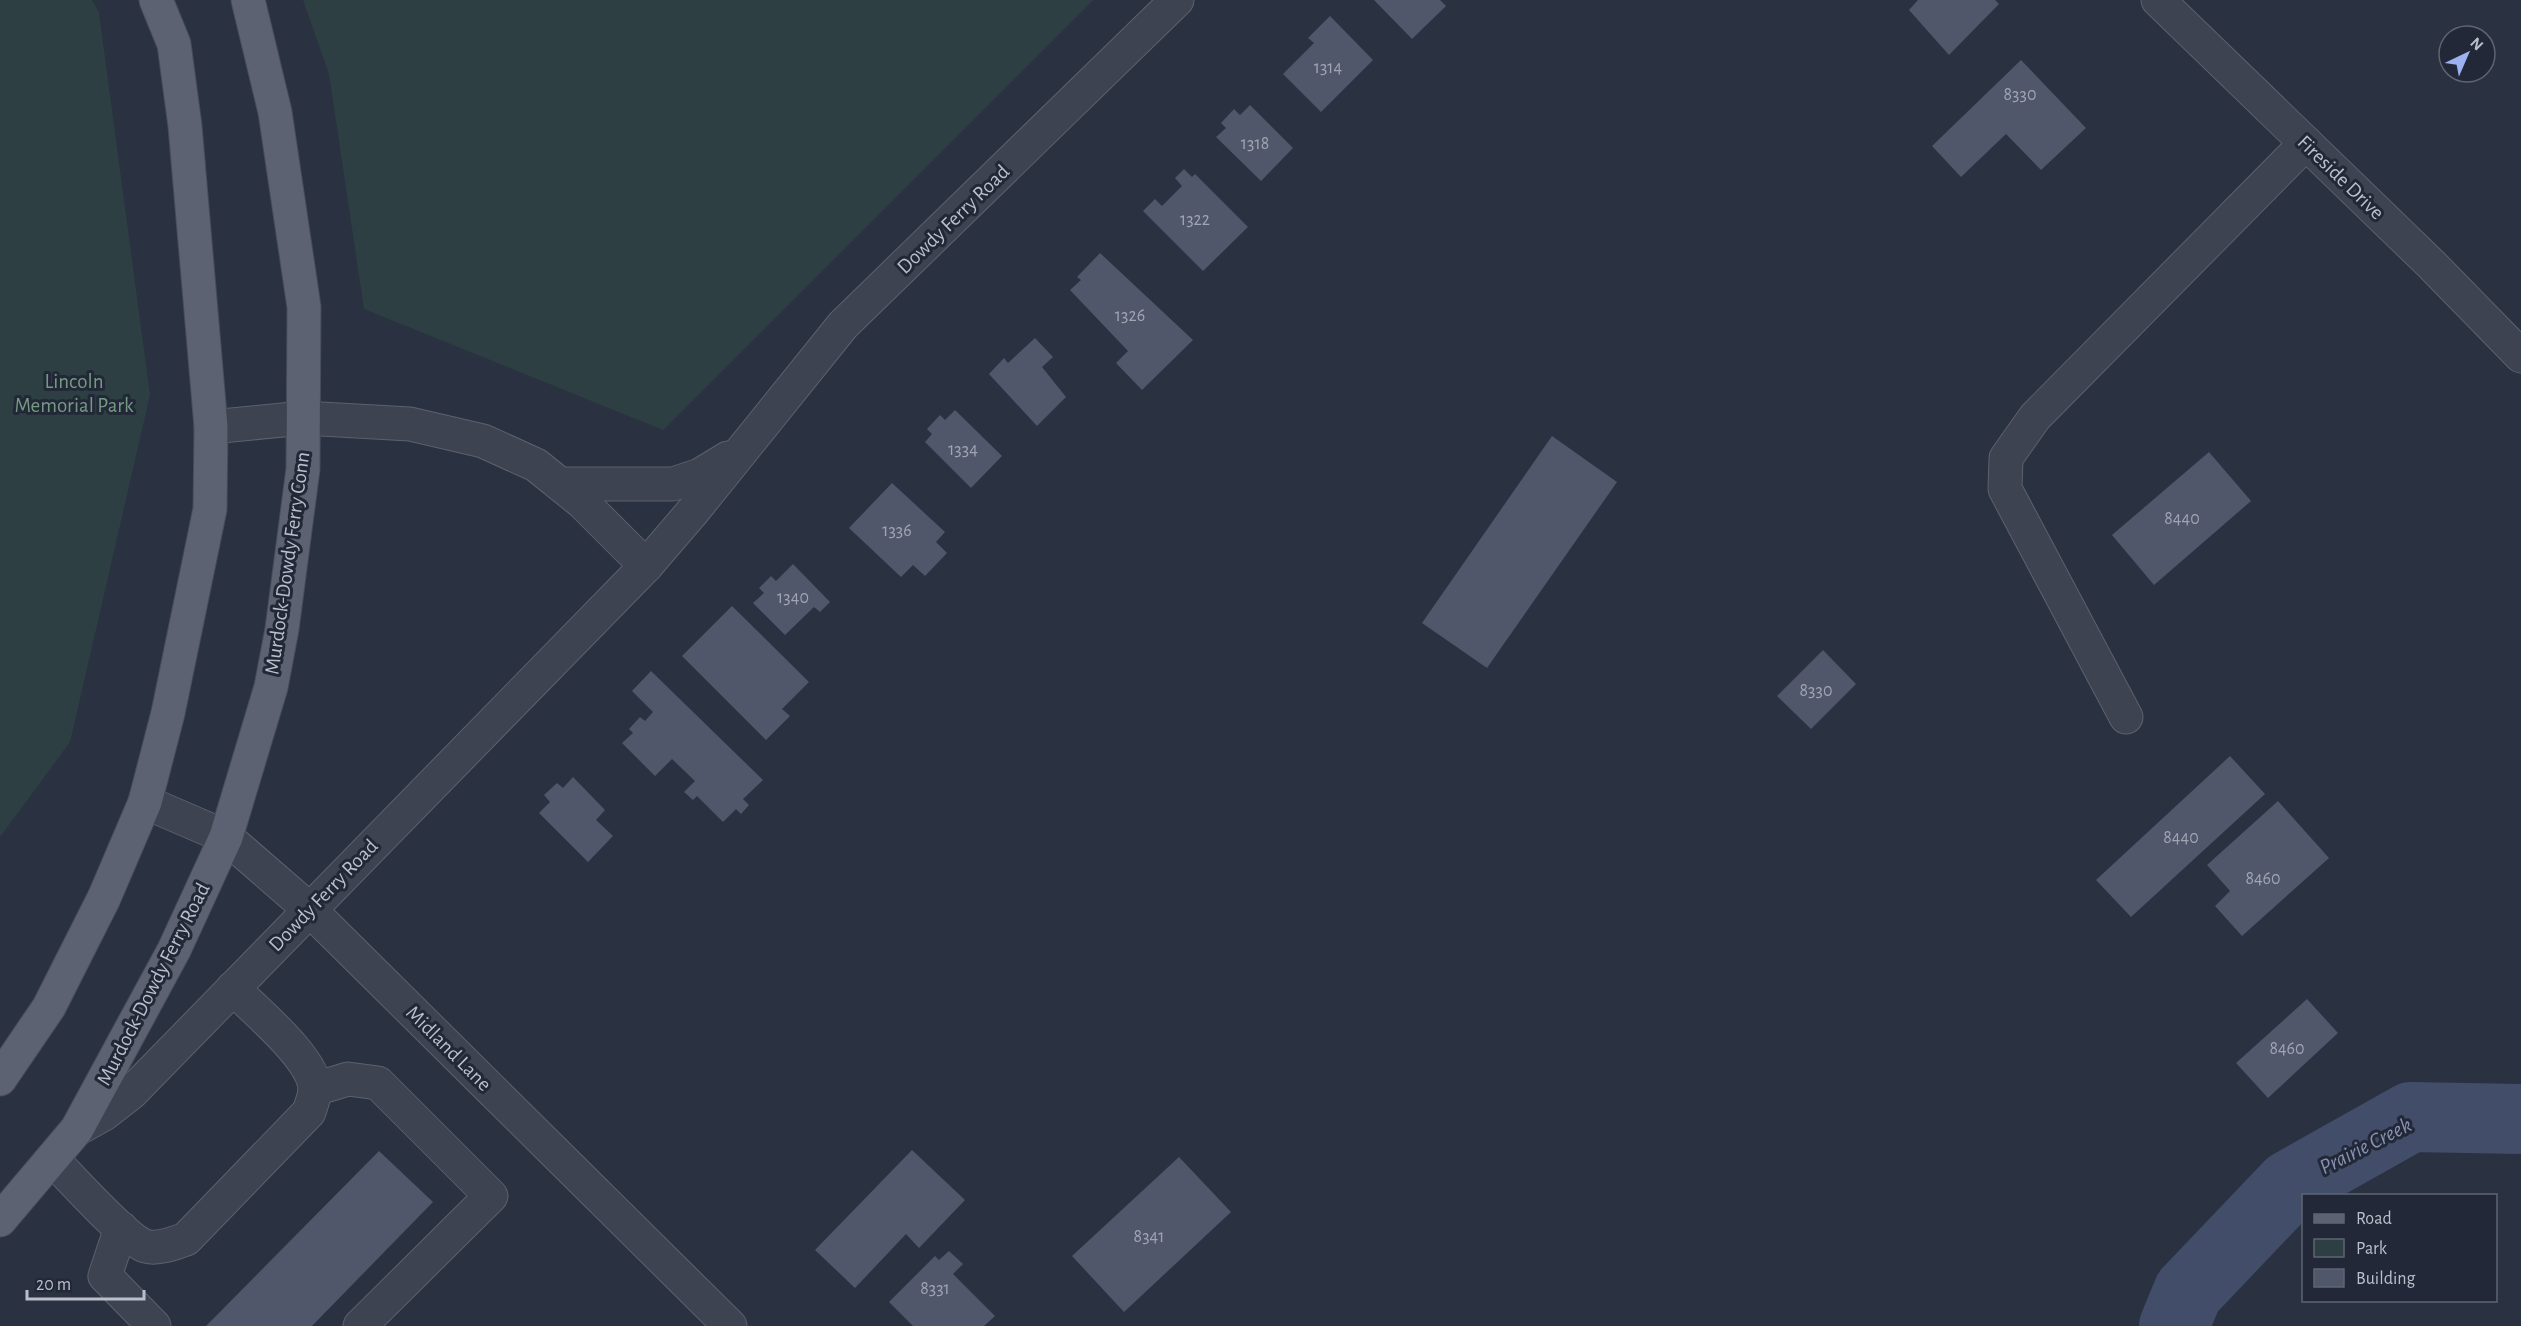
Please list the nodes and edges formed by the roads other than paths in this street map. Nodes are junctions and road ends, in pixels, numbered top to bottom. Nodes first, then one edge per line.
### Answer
1 (156, 0) edge
2 (248, 0) edge
3 (1177, 0) edge
4 (2158, 0) edge
5 (2306, 143) junction
6 (2521, 356) edge
7 (303, 418) junction
8 (212, 427) junction
9 (743, 450) junction
10 (561, 484) junction
11 (646, 566) junction
12 (2126, 717) dead end
13 (145, 802) junction
14 (226, 837) junction
15 (309, 909) junction
16 (233, 988) junction
17 (0, 1079) edge
18 (315, 1089) junction
19 (77, 1129) junction
20 (52, 1159) junction
21 (0, 1220) edge
22 (121, 1228) junction
23 (154, 1326) edge
24 (360, 1326) edge
25 (730, 1326) edge

1 - 8 main road
2 - 7 main road, Murdock-Dowdy Ferry Conn
3 - 9 street, Dowdy Ferry Road
4 - 5 street, Fireside Drive
5 - 6 street, Fireside Drive
5 - 12 street
7 - 8 street
7 - 10 street
7 - 14 main road, Murdock-Dowdy Ferry Conn
8 - 13 main road
9 - 10 street, Dowdy Ferry Road
9 - 11 street, Dowdy Ferry Road
10 - 11 street
11 - 15 street, Dowdy Ferry Road
13 - 14 street, Midland Lane
13 - 17 main road
14 - 15 street, Midland Lane
14 - 19 main road, Murdock-Dowdy Ferry Road
15 - 16 street, Dowdy Ferry Road
15 - 25 street, Midland Lane
16 - 18 street
16 - 19 street, Dowdy Ferry Road
18 - 22 street
18 - 24 street
19 - 20 main road, Dowdy Ferry Road
20 - 21 main road, Dowdy Ferry Road
20 - 22 street
22 - 23 street

